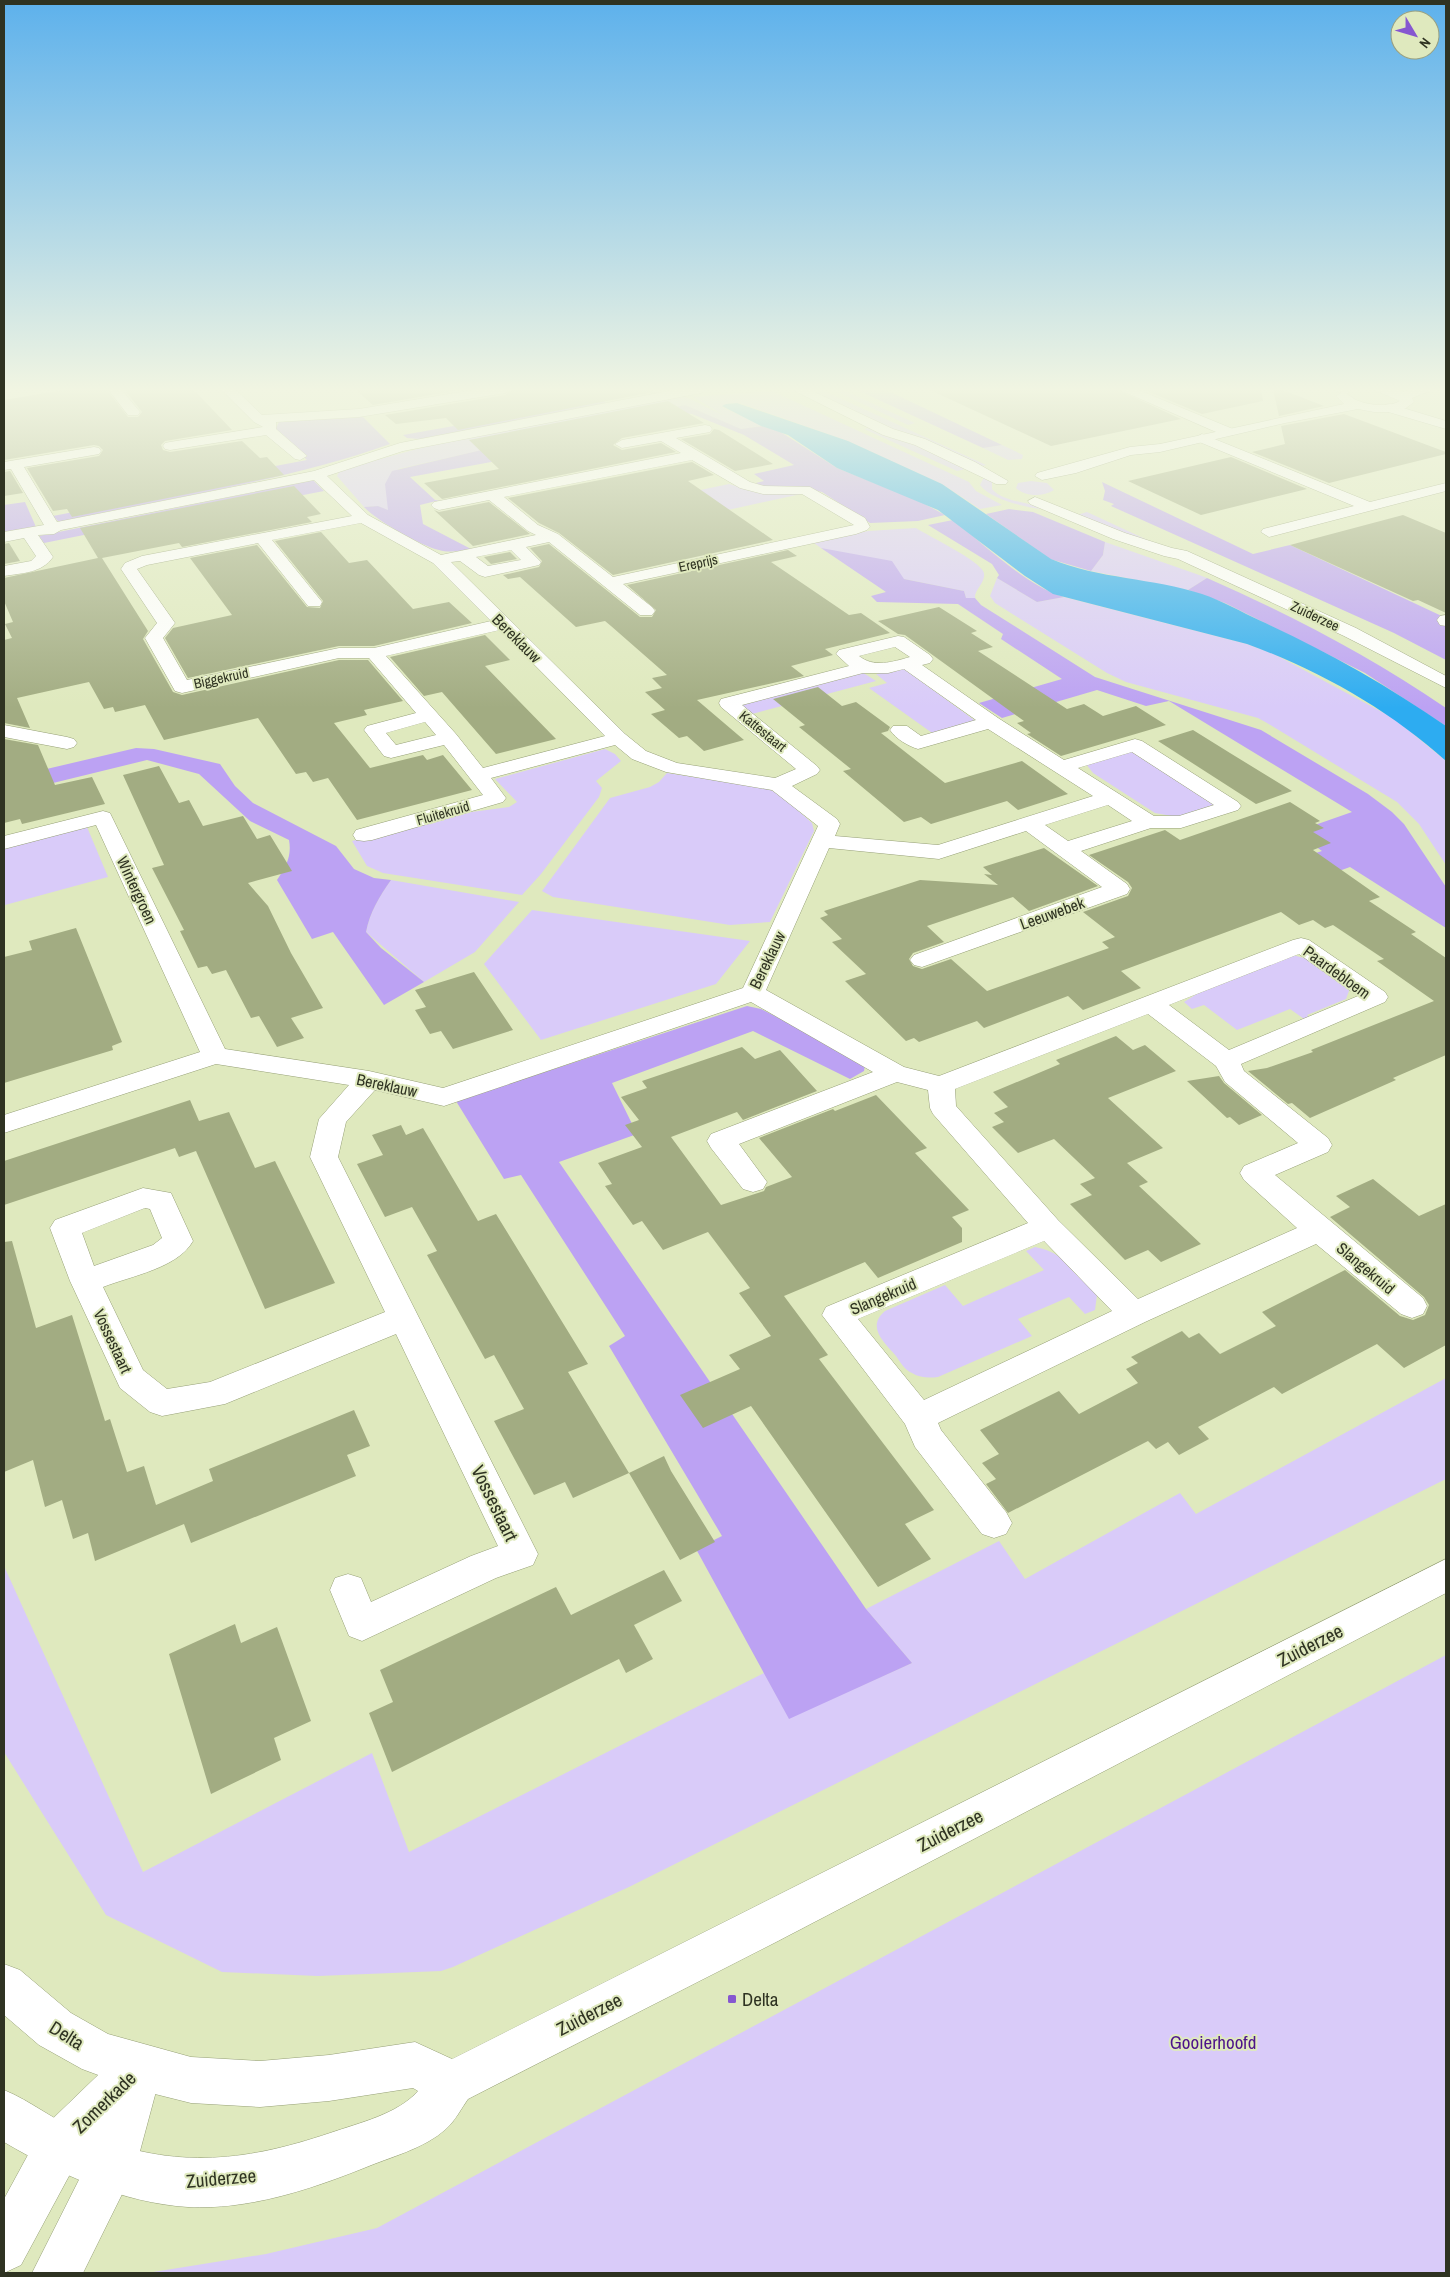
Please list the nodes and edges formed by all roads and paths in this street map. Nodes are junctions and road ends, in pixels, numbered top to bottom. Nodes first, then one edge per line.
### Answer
1 (30, 495) edge
2 (218, 495) edge
3 (339, 495) edge
4 (492, 495) edge
5 (493, 495) edge
6 (814, 495) edge
7 (1015, 495) edge
8 (1039, 495) edge
9 (1075, 495) edge
10 (1341, 495) edge
11 (1412, 495) edge
12 (1021, 498) junction
13 (440, 505) dead end
14 (1367, 506) junction
15 (363, 518) junction
16 (54, 529) junction
17 (1269, 532) dead end
18 (29, 533) junction
19 (4, 537) edge
20 (552, 537) junction
21 (262, 538) junction
22 (513, 544) junction
23 (1180, 554) junction
24 (463, 555) junction
25 (439, 560) junction
26 (4, 571) edge
27 (611, 582) junction
28 (314, 602) dead end
29 (646, 611) dead end
30 (503, 624) junction
31 (374, 653) junction
32 (908, 664) junction
33 (863, 668) junction
34 (1446, 683) edge
35 (429, 715) junction
36 (991, 722) junction
37 (900, 730) dead end
38 (4, 731) edge
39 (449, 738) junction
40 (618, 738) junction
41 (67, 743) dead end
42 (1064, 766) junction
43 (480, 775) junction
44 (778, 784) junction
45 (1111, 797) junction
46 (1149, 822) junction
47 (1030, 824) junction
48 (364, 835) dead end
49 (823, 841) junction
50 (4, 842) edge
51 (1066, 849) junction
52 (922, 960) dead end
53 (753, 993) junction
54 (1151, 1004) junction
55 (215, 1056) junction
56 (1226, 1061) junction
57 (895, 1073) junction
58 (369, 1080) junction
59 (941, 1085) junction
60 (4, 1124) edge
61 (753, 1182) dead end
62 (1048, 1227) junction
63 (1319, 1230) junction
64 (85, 1280) dead end
65 (1412, 1306) dead end
66 (1134, 1314) junction
67 (403, 1318) junction
68 (919, 1417) junction
69 (994, 1523) dead end
70 (1446, 1575) edge
71 (348, 1590) dead end
72 (4, 1986) edge
73 (139, 2068) junction
74 (452, 2083) junction
75 (4, 2112) edge
76 (59, 2146) junction
77 (112, 2166) junction
78 (4, 2248) edge
79 (57, 2273) edge

1 - 16 street
2 - 16 street
3 - 15 street, Bereklauw
4 - 13 street
5 - 20 street
6 - 27 street, Ereprijs
7 - 12 street
8 - 12 street
9 - 23 street, Zuiderzee
10 - 14 street
11 - 14 street
12 - 23 street, Zuiderzee
14 - 17 street
15 - 21 street, Biggekruid
15 - 25 street, Bereklauw
16 - 18 street
18 - 19 street
18 - 26 street
20 - 22 street
20 - 27 street
21 - 28 street
21 - 31 street, Biggekruid
22 - 24 street
22 - 24 street
23 - 34 street, Zuiderzee
24 - 25 street
25 - 30 street, Bereklauw
27 - 29 street
30 - 31 street, Biggekruid
30 - 40 street, Bereklauw
31 - 35 street, Fluitekruid
32 - 33 street, Kattestaart
32 - 33 street
32 - 36 street
33 - 44 street, Kattestaart
35 - 39 street, Fluitekruid
35 - 39 street
36 - 37 street
36 - 42 street
38 - 41 street
39 - 43 street, Fluitekruid
40 - 43 street
40 - 44 street, Bereklauw
42 - 45 street
42 - 46 street
43 - 48 street, Fluitekruid
44 - 49 street, Bereklauw
45 - 46 street
45 - 47 street
46 - 51 street
47 - 49 street
47 - 51 street, Leeuwebek
49 - 53 street, Bereklauw
50 - 55 street, Wintergroen
51 - 52 street, Leeuwebek
53 - 57 street
53 - 58 street, Bereklauw
54 - 56 street
54 - 56 street, Paardebloem
54 - 59 street, Paardebloem
55 - 58 street, Bereklauw
55 - 60 street, Bereklauw
56 - 63 street, Slangekruid
57 - 59 street
57 - 61 street
58 - 67 street, Vossestaart
59 - 62 street
62 - 66 street
62 - 68 street, Slangekruid
63 - 65 street, Slangekruid
63 - 66 street
64 - 67 street, Vossestaart
66 - 68 street
67 - 71 street, Vossestaart
68 - 69 street, Slangekruid
70 - 74 street, Zuiderzee
72 - 73 street, Delta
73 - 74 street
73 - 76 street, Zomerkade
73 - 77 street, Zomerkade
74 - 77 street, Zuiderzee
75 - 76 street
76 - 77 street, Zuiderzee
76 - 78 street, Zomerkade
77 - 79 street, Zomerkade

